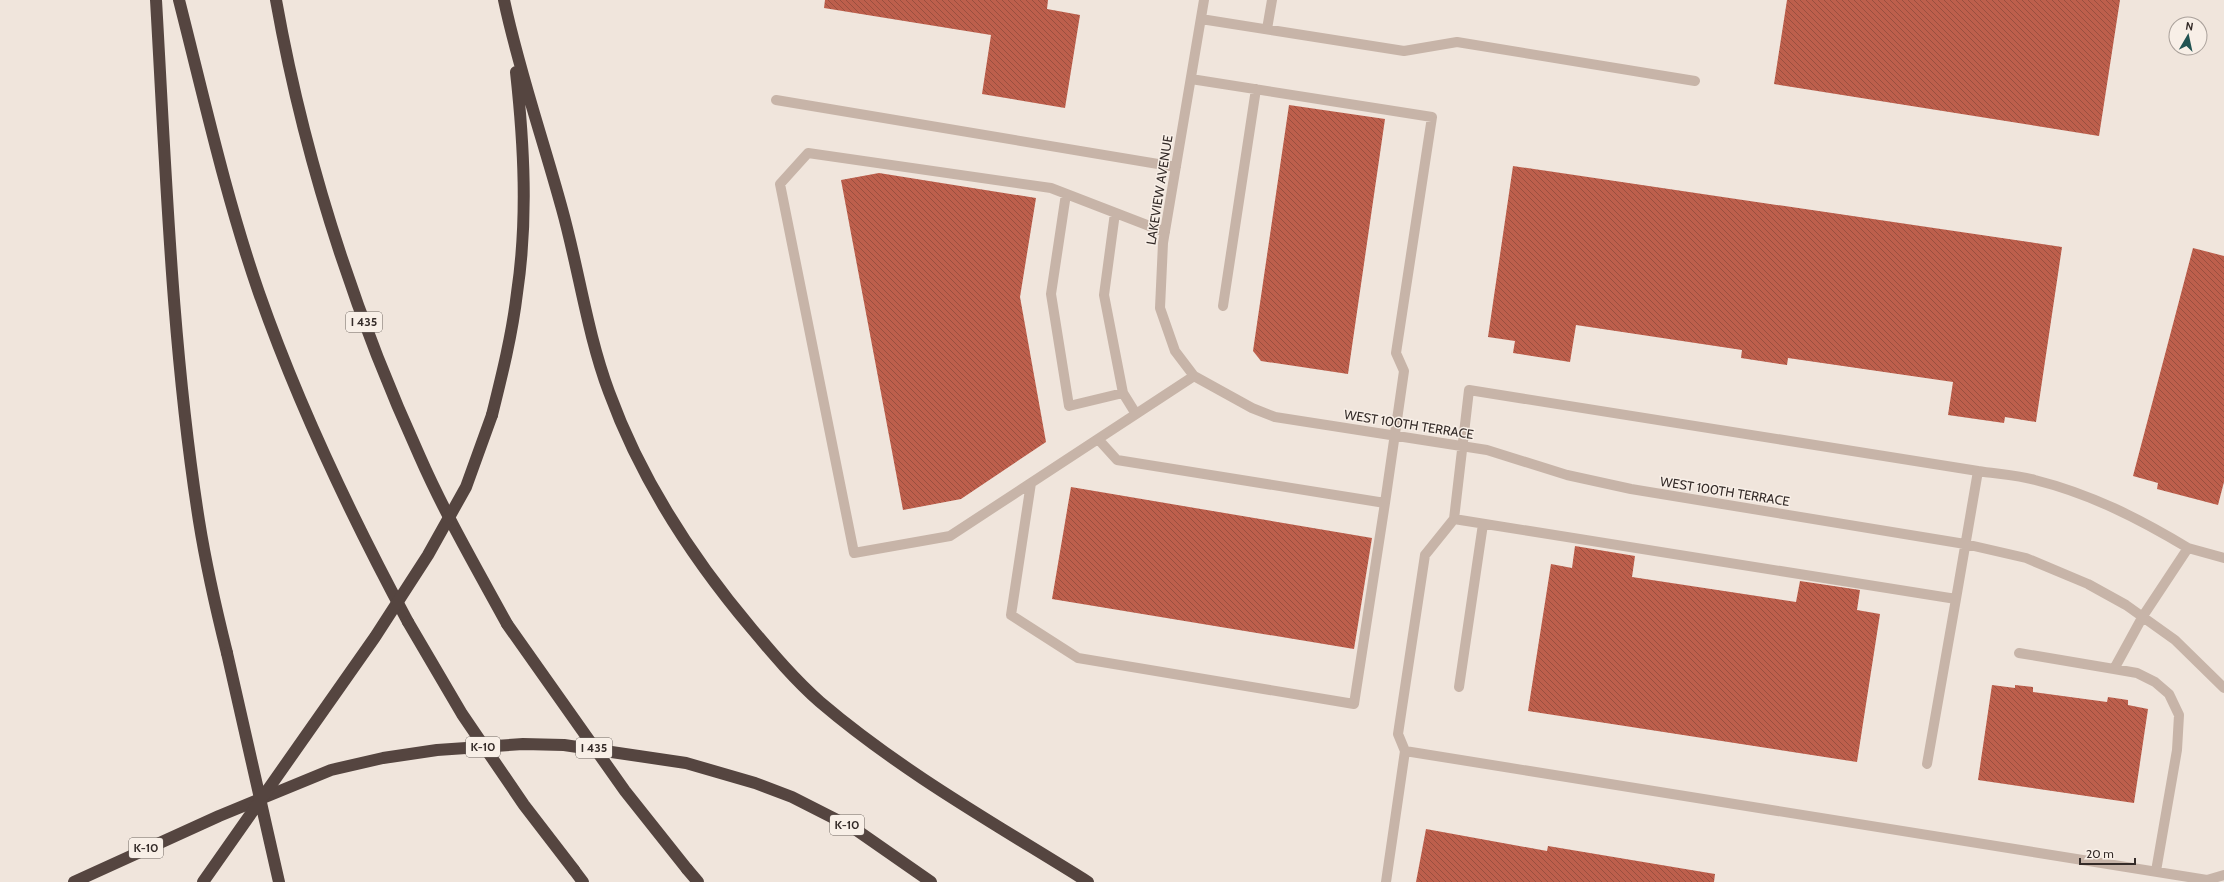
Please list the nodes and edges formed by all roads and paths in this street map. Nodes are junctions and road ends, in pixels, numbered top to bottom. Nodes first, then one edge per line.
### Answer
1 (156, 0) edge
2 (179, 0) edge
3 (276, 0) edge
4 (504, 0) edge
5 (1204, 0) edge
6 (1272, 0) edge
7 (1201, 19) junction
8 (1267, 30) junction
9 (512, 38) junction
10 (1191, 79) junction
11 (1695, 81) dead end
12 (1256, 89) junction
13 (776, 100) dead end
14 (1176, 167) junction
15 (1066, 194) junction
16 (1115, 213) junction
17 (1165, 232) junction
18 (1224, 306) dead end
19 (1194, 376) junction
20 (1123, 393) junction
21 (1136, 414) junction
22 (1396, 435) junction
23 (1098, 439) junction
24 (1461, 445) junction
25 (1978, 471) junction
26 (1031, 483) junction
27 (1385, 503) junction
28 (1454, 519) junction
29 (1483, 524) junction
30 (1965, 544) junction
31 (2188, 548) junction
32 (2224, 558) edge
33 (1956, 599) junction
34 (2143, 616) junction
35 (2019, 654) dead end
36 (2114, 669) junction
37 (1459, 687) dead end
38 (2224, 688) edge
39 (1404, 751) junction
40 (1928, 764) dead end
41 (2156, 871) junction
42 (2224, 875) edge
43 (74, 882) edge
44 (203, 882) edge
45 (279, 882) edge
46 (583, 882) edge
47 (698, 882) edge
48 (931, 882) edge
49 (1088, 882) edge
50 (1386, 882) edge

1 - 45 highway, bridge
2 - 46 highway, bridge
3 - 47 highway, I 435, bridge
4 - 9 highway
5 - 7 street, LAKEVIEW AVENUE
6 - 8 street
7 - 8 street
7 - 10 street, LAKEVIEW AVENUE
8 - 11 street
9 - 44 highway, bridge
9 - 49 highway
10 - 12 street
10 - 14 street, LAKEVIEW AVENUE
12 - 18 street
12 - 22 street
13 - 14 street
14 - 17 street, LAKEVIEW AVENUE
15 - 16 street
15 - 20 street
15 - 26 street
16 - 17 street
16 - 20 street
17 - 19 street, LAKEVIEW AVENUE
19 - 21 street
19 - 22 street, WEST 100TH TERRACE
20 - 21 street
21 - 23 street
22 - 24 street, WEST 100TH TERRACE
22 - 27 street
23 - 26 street
23 - 27 street
24 - 25 street
24 - 28 street
24 - 30 street, WEST 100TH TERRACE
25 - 30 street
25 - 31 street
26 - 27 street
28 - 29 street
28 - 39 street
29 - 33 street
29 - 37 street
30 - 33 street
30 - 34 street, WEST 100TH TERRACE
31 - 32 street
31 - 34 street
33 - 40 street
34 - 36 street
34 - 38 street, WEST 100TH TERRACE
35 - 36 street
36 - 41 street
39 - 41 street
39 - 50 street
41 - 42 street
43 - 48 highway, K-10

